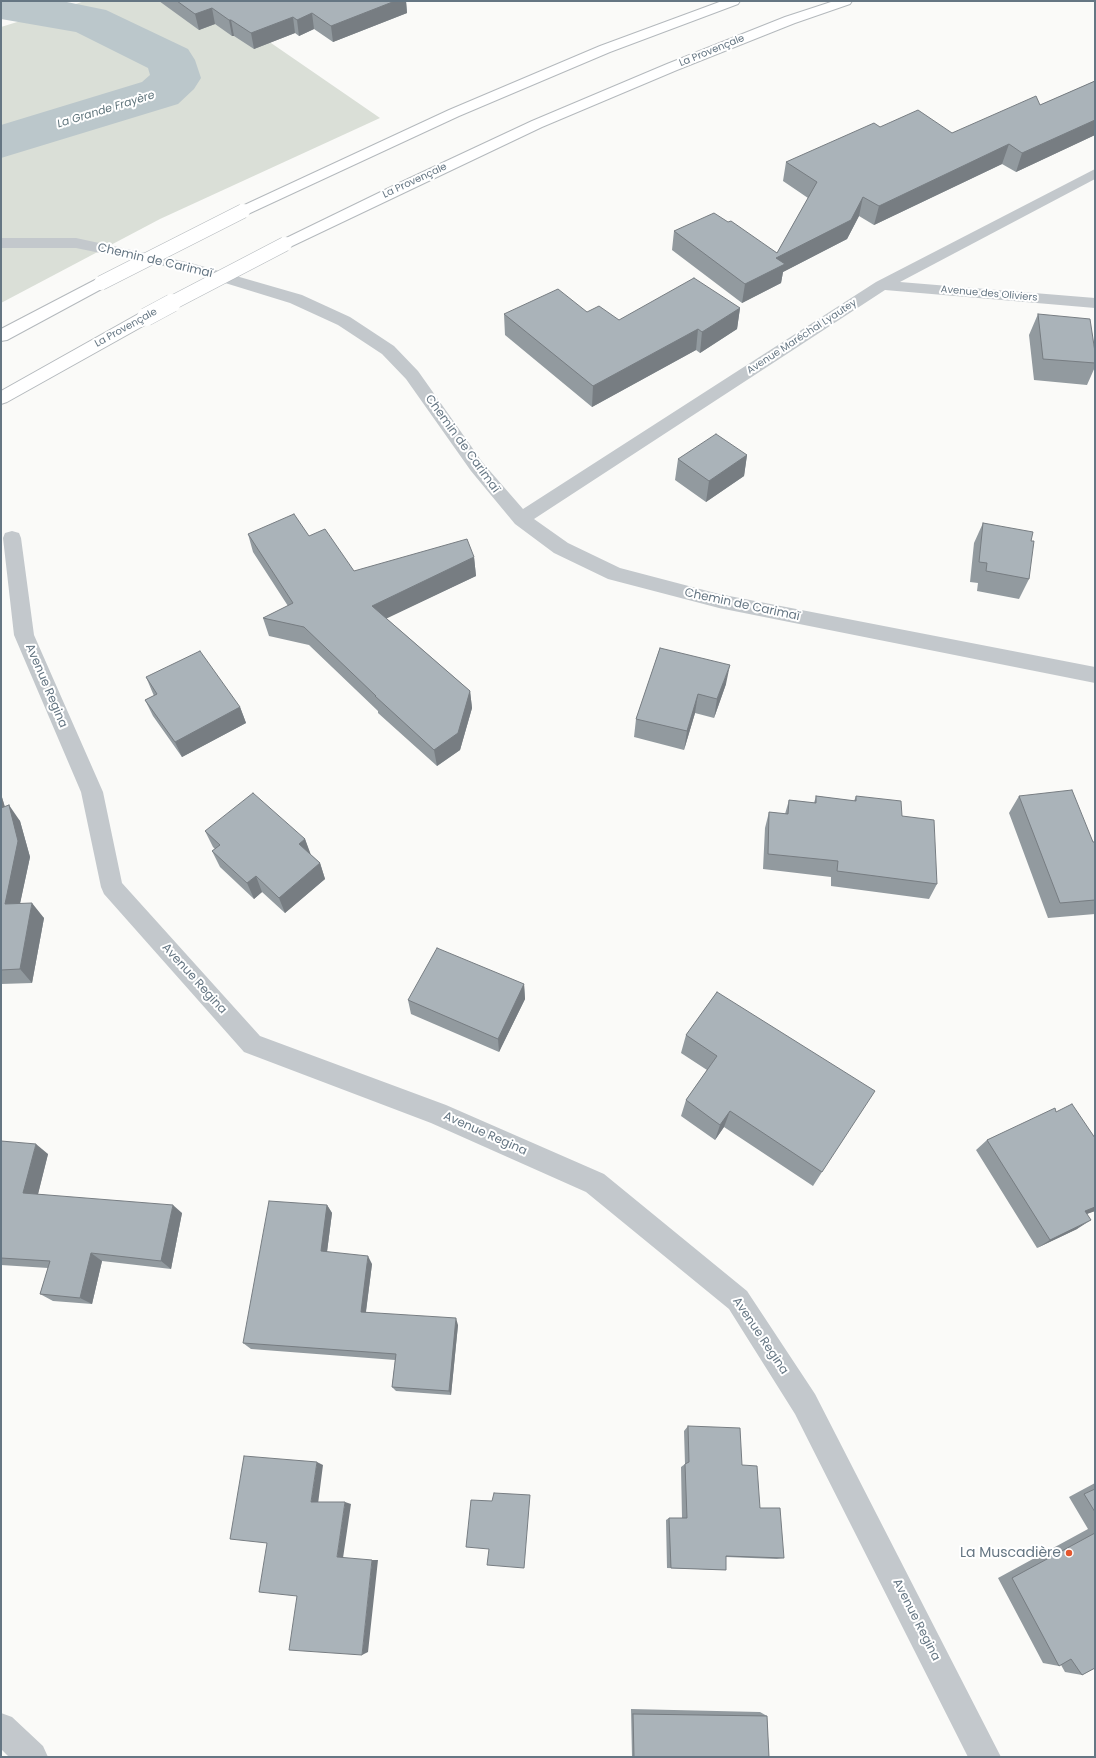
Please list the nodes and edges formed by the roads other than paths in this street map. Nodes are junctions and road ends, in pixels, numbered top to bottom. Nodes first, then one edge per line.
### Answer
1 (734, 1) edge
2 (846, 1) edge
3 (1095, 173) edge
4 (1, 243) edge
5 (882, 285) junction
6 (1095, 303) edge
7 (1, 336) edge
8 (1, 398) edge
9 (520, 519) junction
10 (12, 538) dead end
11 (1095, 675) edge
12 (1, 1728) edge
13 (32, 1757) edge
14 (985, 1757) edge

1 - 7 highway, bridge
2 - 8 highway, La Provençale, bridge
3 - 5 street, Avenue Maréchal Lyautey
4 - 9 street, Chemin de Carimaï
5 - 6 street, Avenue des Oliviers
5 - 9 street, Avenue Maréchal Lyautey
9 - 11 street, Chemin de Carimaï
10 - 14 street, Avenue Regina
12 - 13 street

